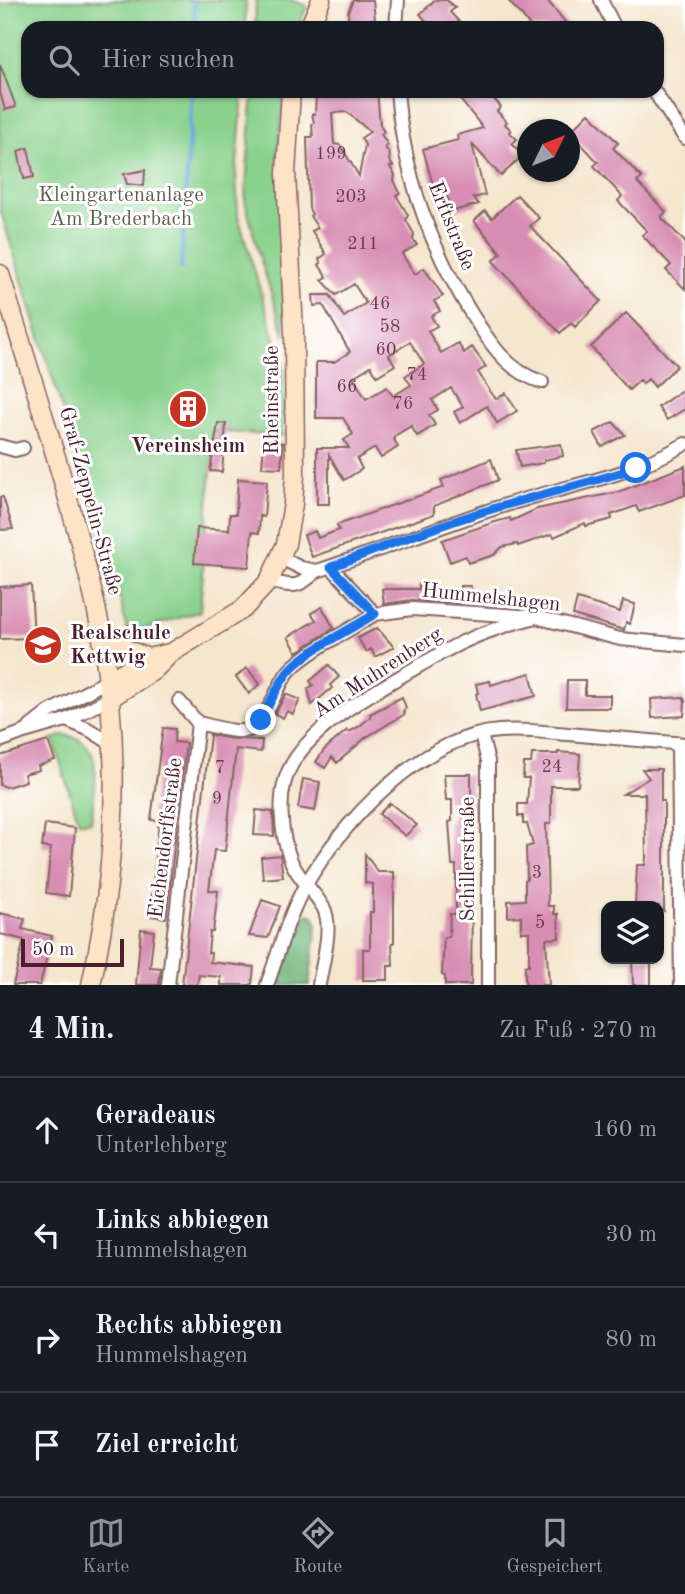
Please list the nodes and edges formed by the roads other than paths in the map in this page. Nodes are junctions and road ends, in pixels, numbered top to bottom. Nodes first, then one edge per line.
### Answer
1 (321, 0) edge
2 (398, 0) edge
3 (601, 0) edge
4 (312, 21) edge
5 (396, 21) edge
6 (612, 21) edge
7 (291, 98) edge
8 (397, 98) edge
9 (659, 98) edge
10 (685, 138) edge
11 (0, 274) edge
12 (542, 382) dead end
13 (685, 444) edge
14 (0, 446) edge
15 (23, 448) dead end
16 (281, 558) junction
17 (331, 567) junction
18 (317, 571) junction
19 (269, 581) junction
20 (375, 614) junction
21 (536, 617) junction
22 (101, 633) junction
23 (685, 645) edge
24 (171, 653) junction
25 (148, 658) junction
26 (108, 690) junction
27 (179, 701) dead end
28 (66, 720) junction
29 (198, 723) junction
30 (24, 732) junction
31 (481, 735) junction
32 (0, 741) edge
33 (682, 743) edge
34 (113, 744) junction
35 (306, 884) junction
36 (683, 905) edge
37 (91, 985) edge
38 (168, 985) edge
39 (267, 985) edge
40 (319, 985) edge
41 (488, 985) edge
42 (681, 985) edge

1 - 4 street
2 - 5 street
3 - 6 street
7 - 16 street, Rheinstraße
8 - 12 street, Erftstraße
9 - 10 street
11 - 22 street, Graf-Zeppelin-Straße
13 - 17 street
14 - 15 street
16 - 18 street
16 - 19 street, Rheinstraße
17 - 18 street
17 - 20 street
18 - 19 street
19 - 24 street, Rheinstraße
20 - 21 street, Hummelshagen
20 - 29 street, Hummelshagen
21 - 23 street, Hummelshagen
21 - 35 street, Am Muhrenberg
22 - 25 street
22 - 26 street, Graf-Zeppelin-Straße
24 - 25 street, Rheinstraße
24 - 26 street, Rheinstraße
25 - 26 street, Rheinstraße
26 - 28 street
26 - 30 street
26 - 34 street, Graf-Zeppelin-Straße
27 - 29 street
28 - 30 street
28 - 34 street
29 - 38 street, Eichendorffstraße
30 - 32 street
31 - 33 street
31 - 35 street
31 - 41 street, Schillerstraße
33 - 36 street
34 - 37 street, Graf-Zeppelin-Straße
35 - 39 street
35 - 40 street, Am Muhrenberg
36 - 42 street

